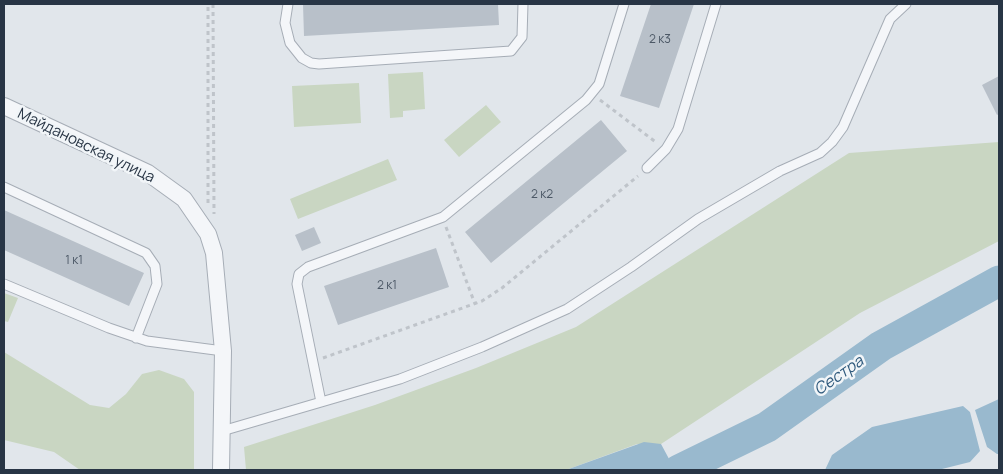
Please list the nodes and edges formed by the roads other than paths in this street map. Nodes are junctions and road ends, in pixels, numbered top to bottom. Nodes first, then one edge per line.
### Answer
1 (288, 4) edge
2 (523, 4) edge
3 (624, 4) edge
4 (716, 4) edge
5 (906, 4) edge
6 (4, 106) edge
7 (647, 168) road end
8 (4, 187) edge
9 (4, 284) edge
10 (136, 338) junction
11 (223, 351) junction
12 (321, 402) junction
13 (222, 431) junction
14 (221, 470) edge

1 - 2 lane
3 - 12 lane
4 - 7 lane
5 - 12 lane
6 - 11 street, Майдановская улица
8 - 10 lane
9 - 10 lane
10 - 11 lane
11 - 13 street, Майдановская улица
12 - 13 lane
13 - 14 street, Майдановская улица

